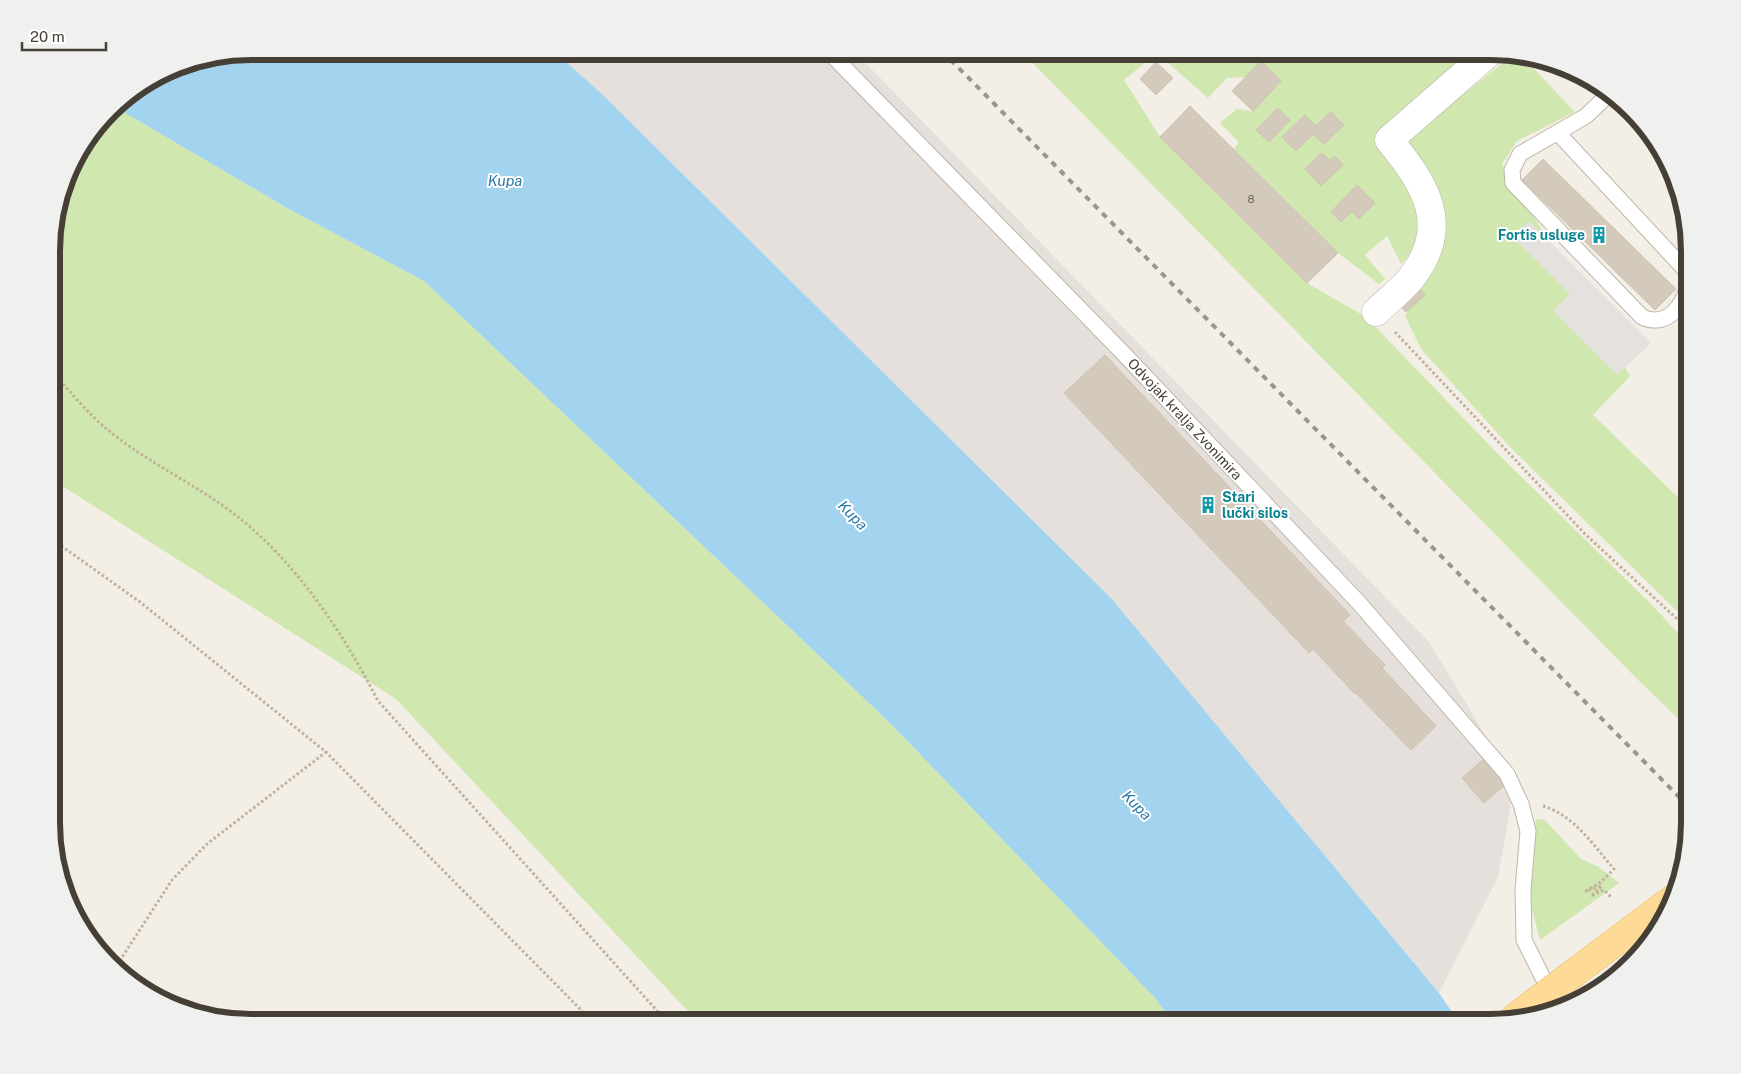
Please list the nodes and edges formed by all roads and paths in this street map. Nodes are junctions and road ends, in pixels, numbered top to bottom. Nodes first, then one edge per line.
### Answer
1 (837, 60) edge
2 (1481, 60) edge
3 (1605, 98) edge
4 (1558, 134) junction
5 (1681, 265) edge
6 (1681, 303) edge
7 (1376, 312) joint
8 (60, 380) edge
9 (60, 545) edge
10 (1681, 623) edge
11 (326, 752) junction
12 (1521, 804) junction
13 (1612, 898) dead end
14 (1648, 929) edge
15 (119, 961) edge
16 (1561, 1000) edge
17 (1526, 1010) edge
18 (585, 1014) edge
19 (660, 1014) edge

1 - 12 lane, Odvojak kralja Zvonimira
2 - 7 street
3 - 4 lane
4 - 5 lane
4 - 6 lane
7 - 10 path
8 - 19 path
9 - 11 path
11 - 15 path
11 - 18 path
12 - 13 path
12 - 16 lane, Odvojak kralja Zvonimira
14 - 17 main road, bridge

